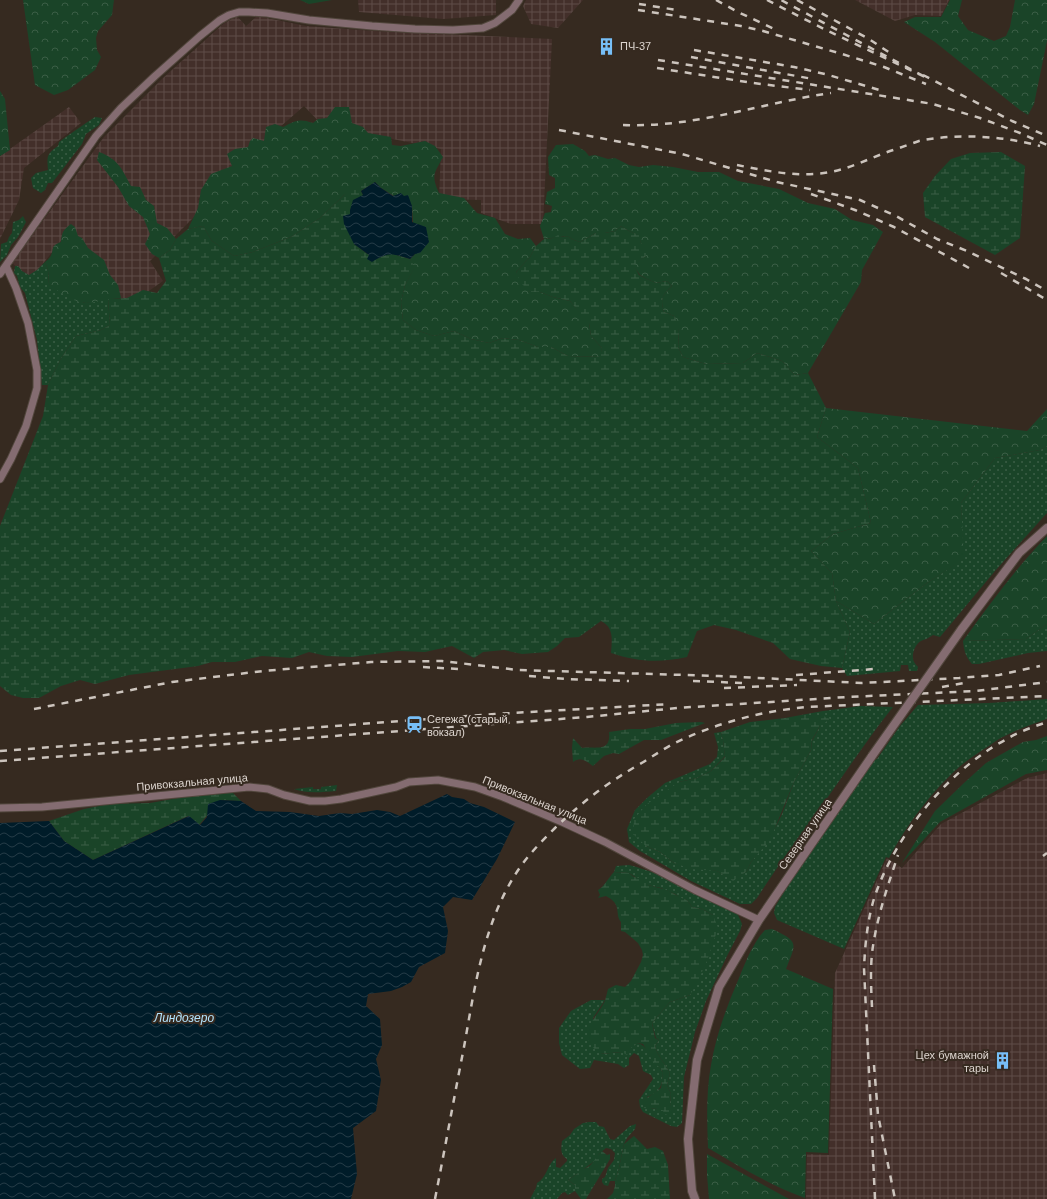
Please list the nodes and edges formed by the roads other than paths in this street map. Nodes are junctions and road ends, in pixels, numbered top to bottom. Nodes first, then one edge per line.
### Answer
1 (519, 0) edge
2 (6, 266) junction
3 (0, 274) edge
4 (0, 479) edge
5 (1047, 528) edge
6 (0, 808) edge
7 (759, 920) junction
8 (695, 1199) edge

1 - 2 street
2 - 3 street
2 - 4 street
5 - 7 street, Северная улица, bridge
6 - 7 street, Привокзальная улица
7 - 8 street, Северная улица

